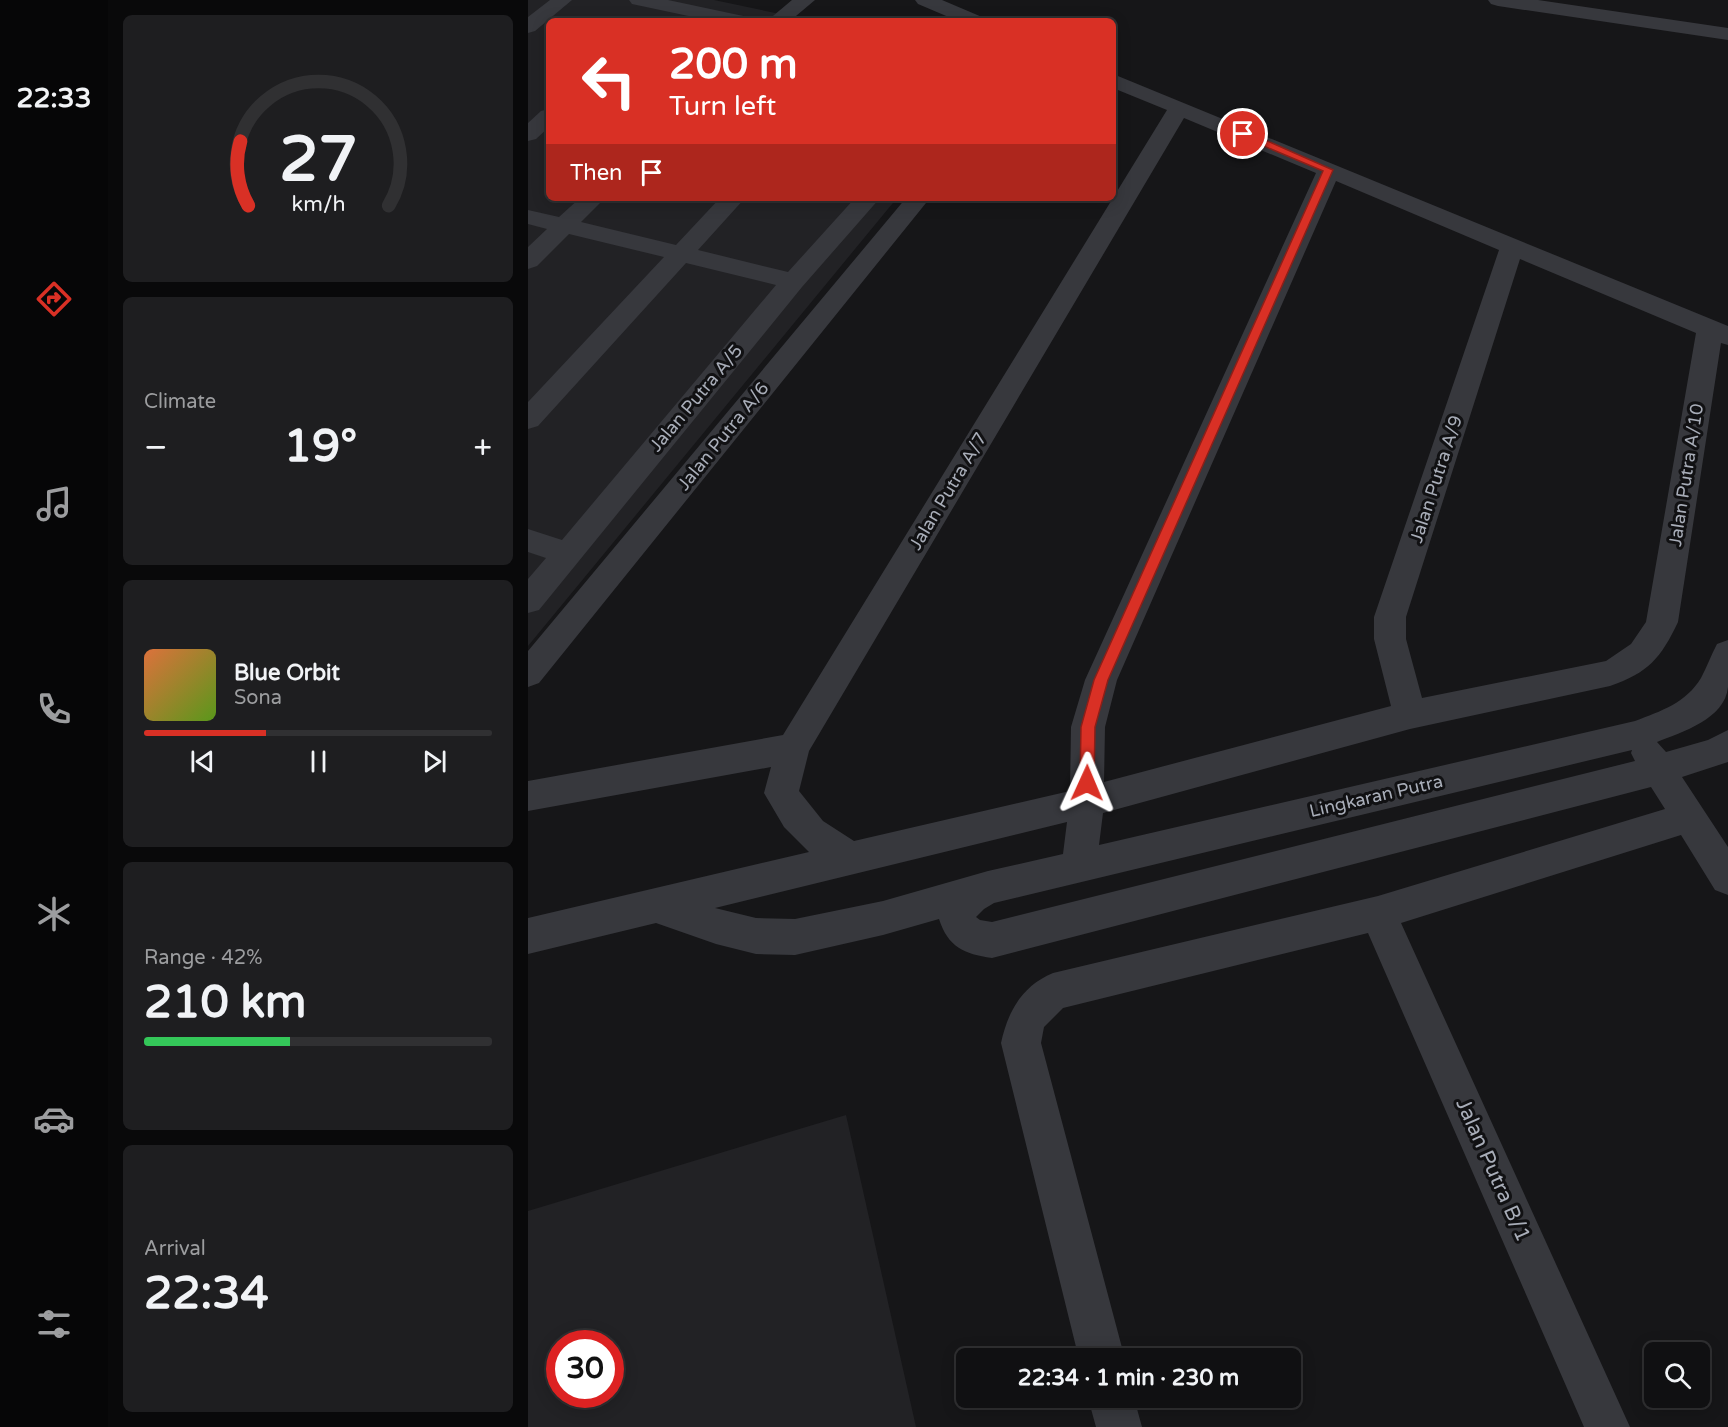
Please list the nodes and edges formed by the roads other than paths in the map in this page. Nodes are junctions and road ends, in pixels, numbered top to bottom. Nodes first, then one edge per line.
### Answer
1 (562, 0) edge
2 (639, 0) edge
3 (805, 0) edge
4 (924, 0) edge
5 (1498, 0) edge
6 (676, 8) junction
7 (664, 18) edge
8 (726, 18) edge
9 (781, 18) edge
10 (968, 18) edge
11 (528, 27) edge
12 (1728, 34) edge
13 (1116, 81) edge
14 (1179, 108) junction
15 (546, 119) edge
16 (528, 134) edge
17 (1329, 170) junction
18 (590, 201) edge
19 (730, 201) edge
20 (865, 201) edge
21 (916, 201) edge
22 (528, 217) edge
23 (564, 226) junction
24 (1512, 246) junction
25 (681, 254) junction
26 (528, 261) edge
27 (793, 281) junction
28 (1719, 332) edge
29 (528, 418) edge
30 (528, 540) edge
31 (567, 553) junction
32 (528, 601) edge
33 (1728, 653) edge
34 (528, 674) edge
35 (1410, 715) junction
36 (1636, 735) junction
37 (1728, 744) edge
38 (793, 748) junction
39 (1658, 770) junction
40 (528, 796) edge
41 (1087, 802) junction
42 (1689, 817) junction
43 (853, 859) junction
44 (1079, 867) junction
45 (1728, 878) edge
46 (988, 888) junction
47 (655, 905) junction
48 (1378, 913) junction
49 (528, 936) edge
50 (1098, 1348) edge
51 (1114, 1408) edge
52 (1119, 1427) edge
53 (1607, 1427) edge

1 - 11 street
2 - 6 street
3 - 9 street
4 - 10 street
5 - 12 street
6 - 7 street
6 - 8 street
13 - 14 street
14 - 17 street
14 - 38 street, Jalan Putra A/7
15 - 16 street
17 - 24 street
17 - 41 street
18 - 23 street
19 - 25 street
20 - 27 street, Jalan Putra A/5
21 - 34 street, Jalan Putra A/6
22 - 23 street
23 - 25 street
23 - 26 street
24 - 28 street
24 - 35 street, Jalan Putra A/9
25 - 27 street
25 - 29 street
27 - 31 street, Jalan Putra A/5
28 - 35 street, Jalan Putra A/10
30 - 31 street
31 - 32 street, Jalan Putra A/5
33 - 36 street, Lingkaran Putra
35 - 41 street, Jalan Putra A/10
36 - 39 street
36 - 44 street, Lingkaran Putra
37 - 39 street
38 - 40 street
38 - 43 street, Jalan Putra A/7
39 - 42 street
39 - 46 street
41 - 43 street, Jalan Putra A/10
41 - 44 street
42 - 45 street
42 - 48 street
43 - 47 street, Jalan Putra A/10
44 - 46 street, Lingkaran Putra
46 - 47 street
47 - 49 street, Jalan Putra A/10
48 - 50 street
48 - 53 street, Jalan Putra B/1
51 - 52 street

